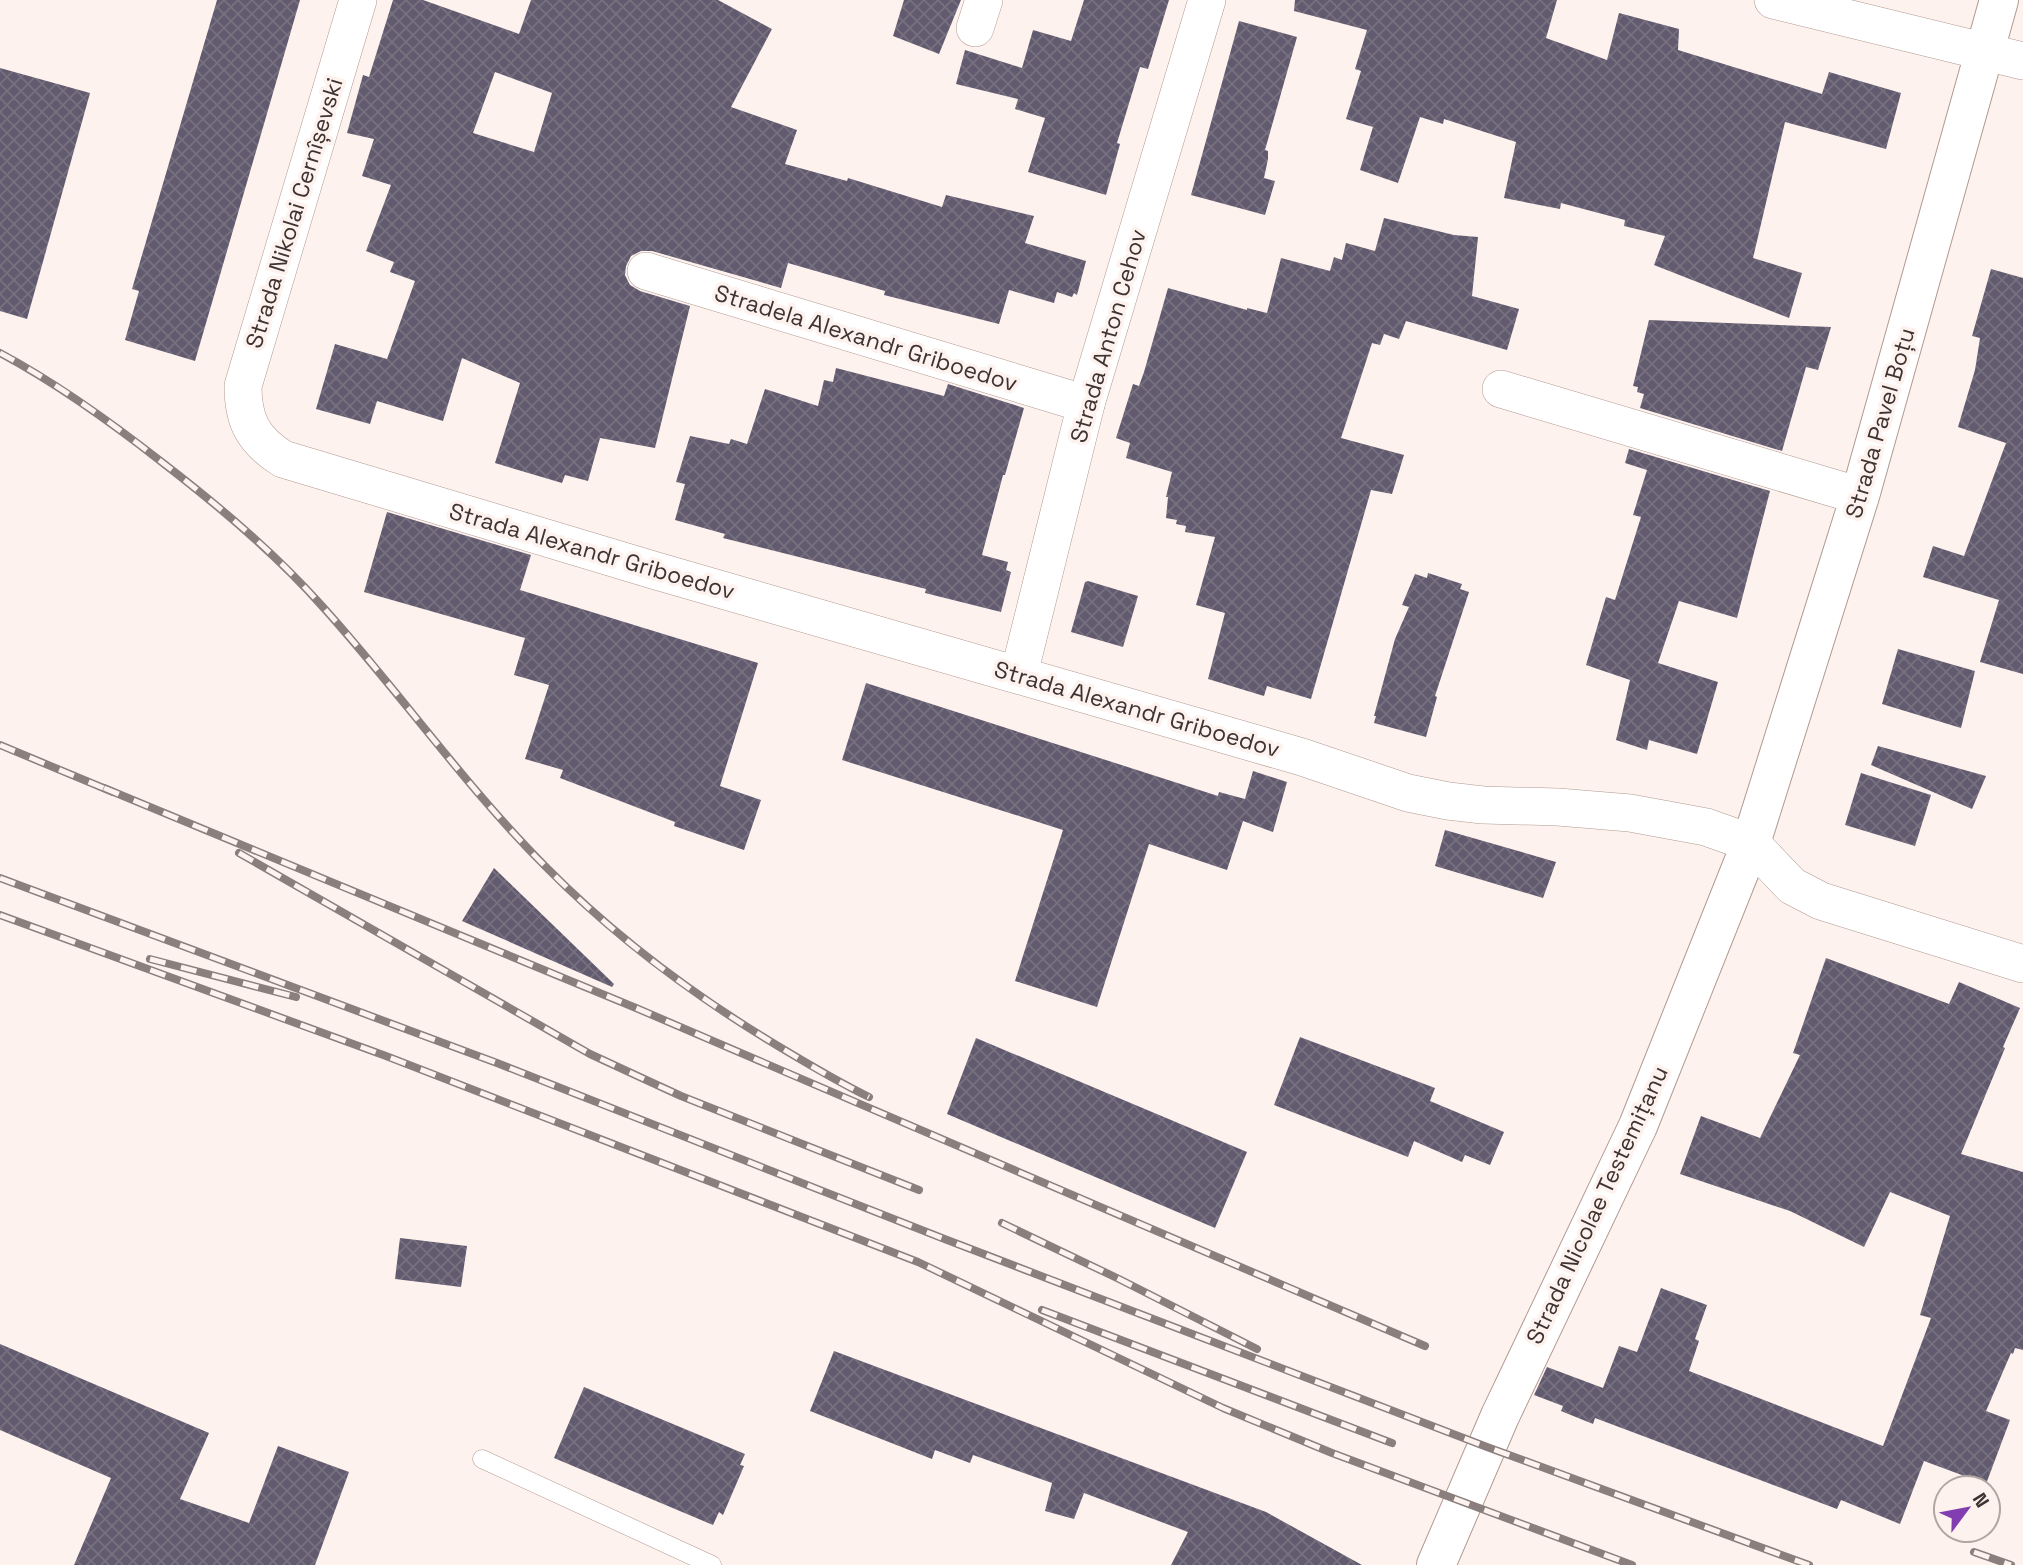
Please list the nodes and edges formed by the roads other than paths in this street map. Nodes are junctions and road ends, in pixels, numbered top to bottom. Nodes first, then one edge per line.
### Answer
1 (358, 0) edge
2 (1207, 0) edge
3 (1773, 0) edge
4 (1999, 0) edge
5 (1986, 50) junction
6 (2023, 61) edge
7 (646, 271) dead end
8 (1501, 389) dead end
9 (1086, 404) junction
10 (250, 428) joint
11 (1860, 496) junction
12 (1019, 674) junction
13 (1751, 842) junction
14 (2023, 964) edge
15 (482, 1459) dead end
16 (712, 1565) edge
17 (1436, 1565) edge

1 - 10 street, Strada Nikolai Cernîșevski
2 - 9 street, Strada Anton Cehov
3 - 5 street
4 - 5 main road, Strada Pavel Boțu
5 - 6 street
5 - 11 main road, Strada Pavel Boțu
7 - 9 street, Stradela Alexandr Griboedov
8 - 11 street
9 - 12 street, Strada Anton Cehov
10 - 12 street, Strada Alexandr Griboedov
11 - 13 main road, Strada Pavel Boțu
12 - 13 street, Strada Alexandr Griboedov
13 - 14 street, Strada Alexandr Griboedov
13 - 17 main road, Strada Nicolae Testemițanu
15 - 16 lane

